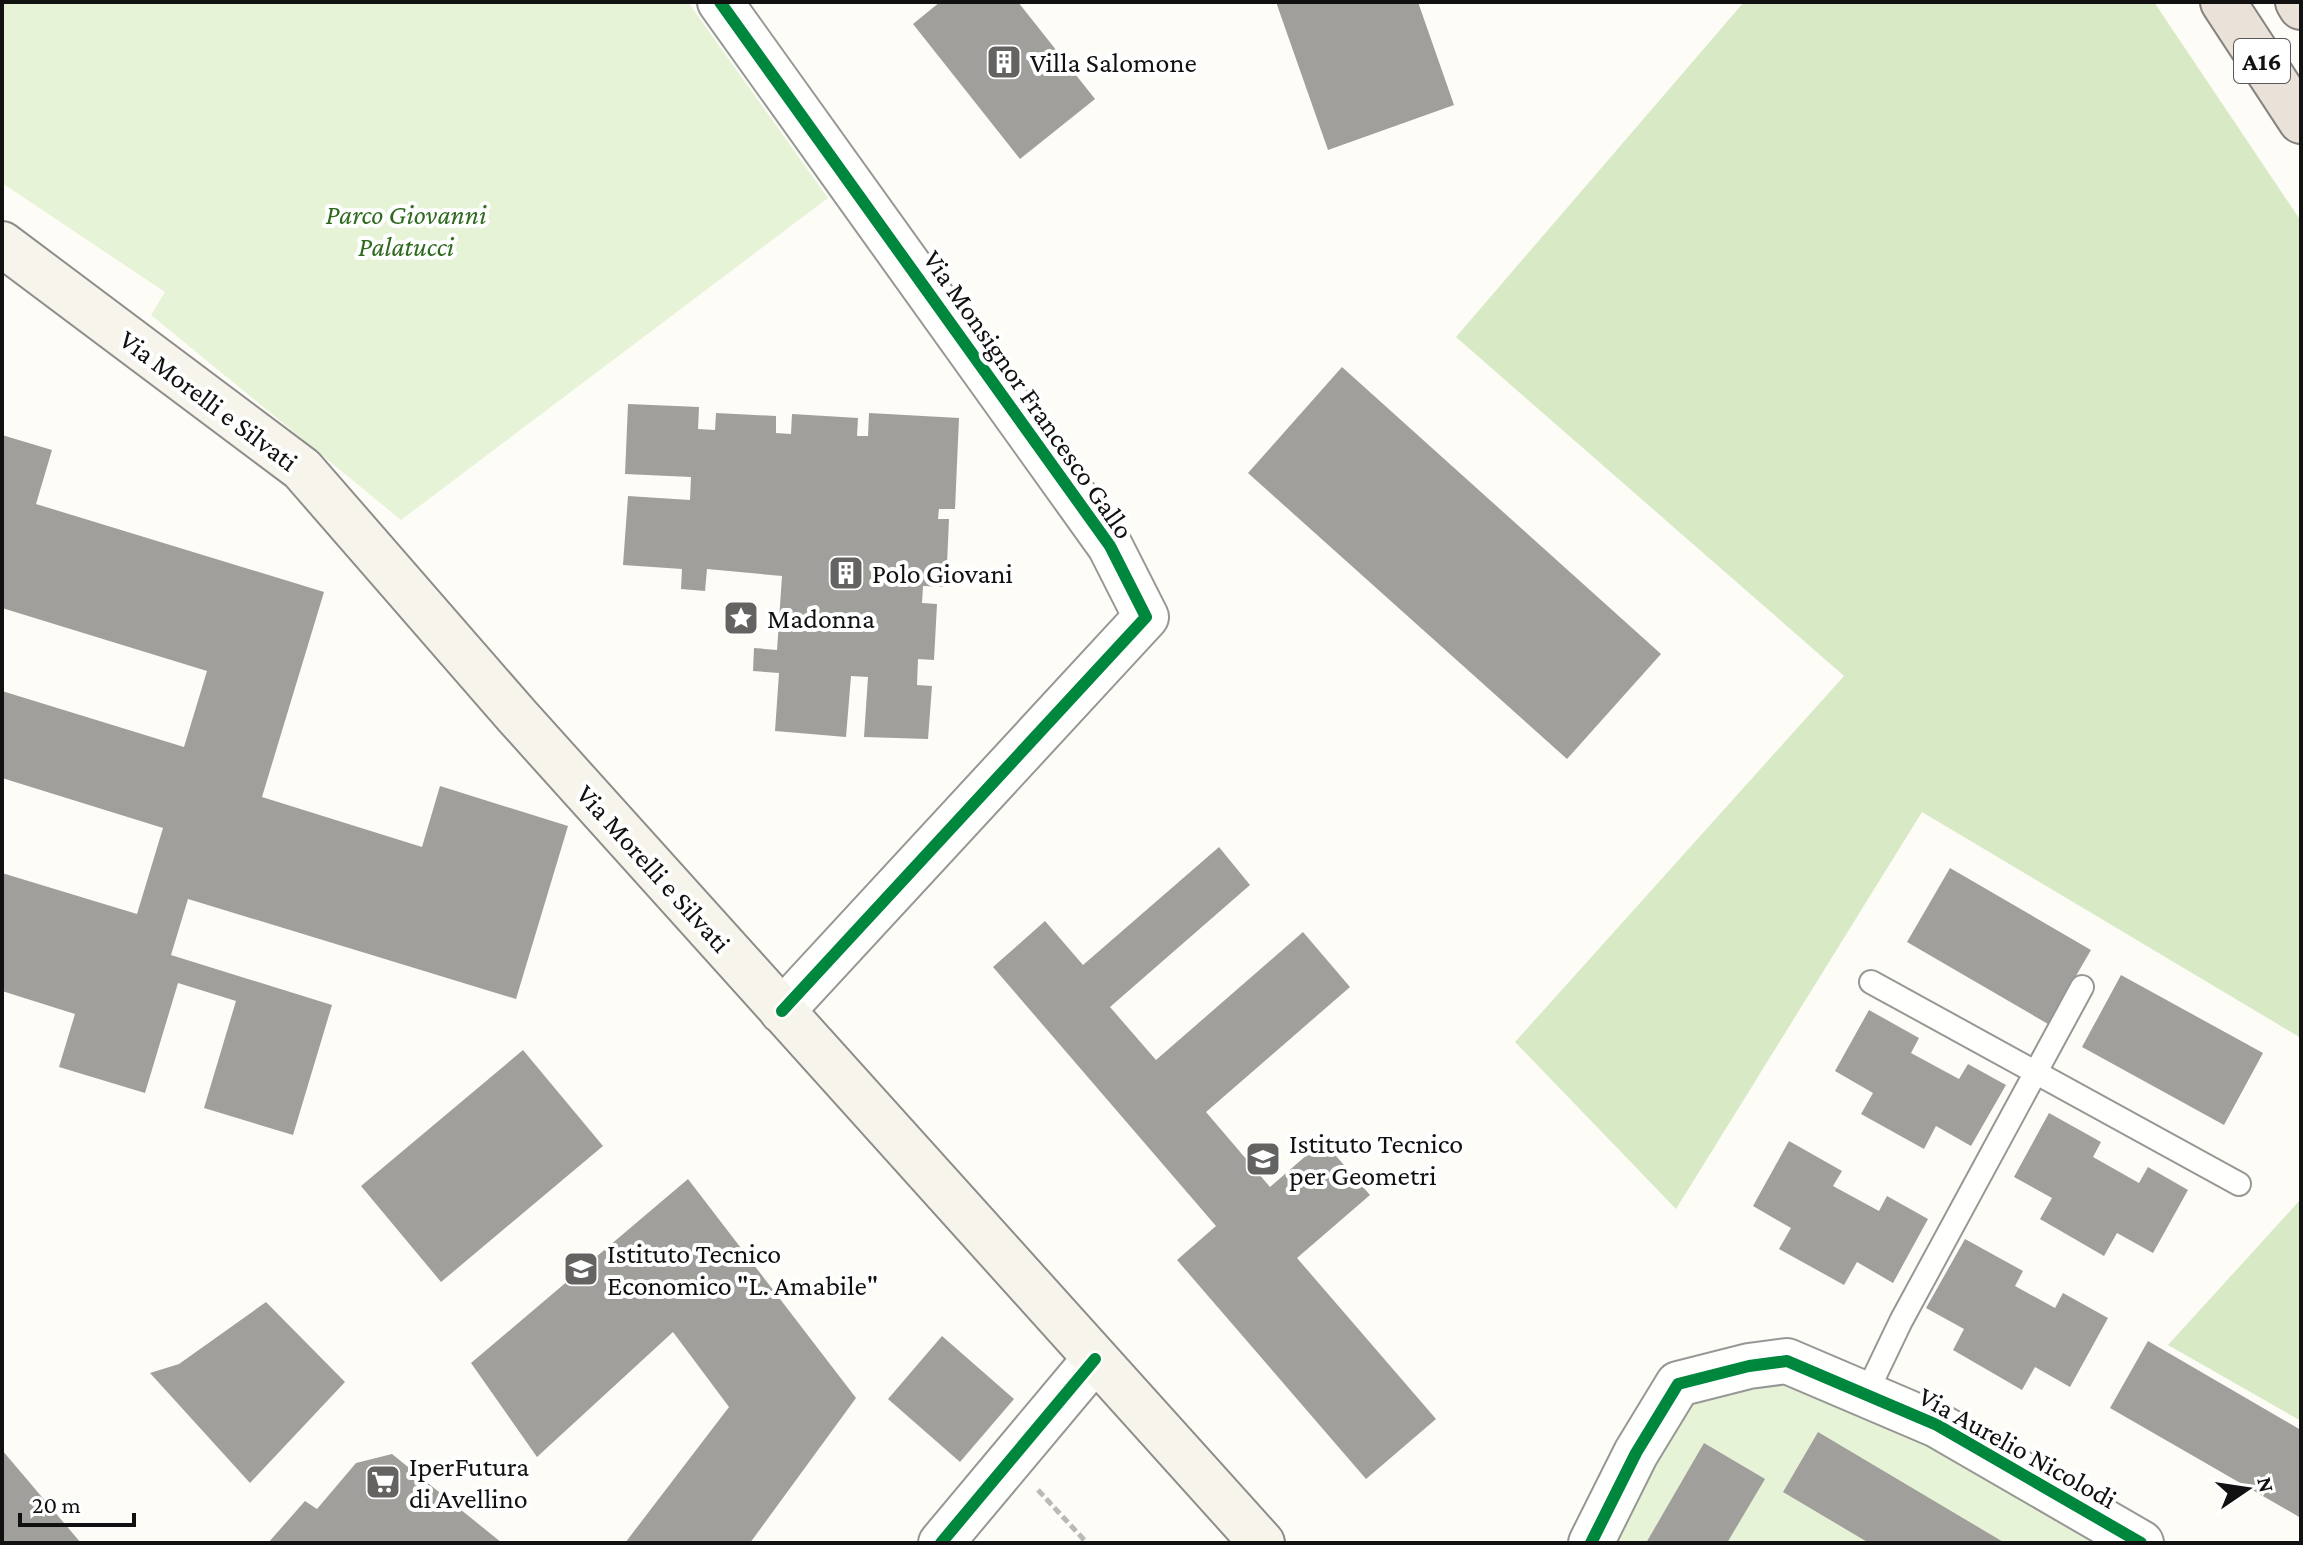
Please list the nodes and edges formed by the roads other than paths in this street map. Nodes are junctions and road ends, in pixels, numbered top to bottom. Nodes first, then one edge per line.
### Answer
1 (720, 2) edge
2 (2223, 2) edge
3 (2298, 2) edge
4 (2301, 7) edge
5 (2301, 121) edge
6 (2, 244) edge
7 (1871, 982) dead end
8 (2082, 987) dead end
9 (782, 1011) junction
10 (2035, 1073) junction
11 (2239, 1184) dead end
12 (1095, 1359) junction
13 (1866, 1394) junction
14 (941, 1543) edge
15 (1262, 1543) edge
16 (1591, 1543) edge
17 (2141, 1543) edge

1 - 9 street, Via Monsignor Francesco Gallo
2 - 5 highway, A16
3 - 4 highway, A16
6 - 9 main road, Via Morelli e Silvati
7 - 10 lane
8 - 10 lane
9 - 12 main road, Via Morelli e Silvati
10 - 11 lane
10 - 13 lane
12 - 14 street
12 - 15 main road, Via Morelli e Silvati
13 - 16 street, Via Aurelio Nicolodi
13 - 17 street, Via Aurelio Nicolodi

